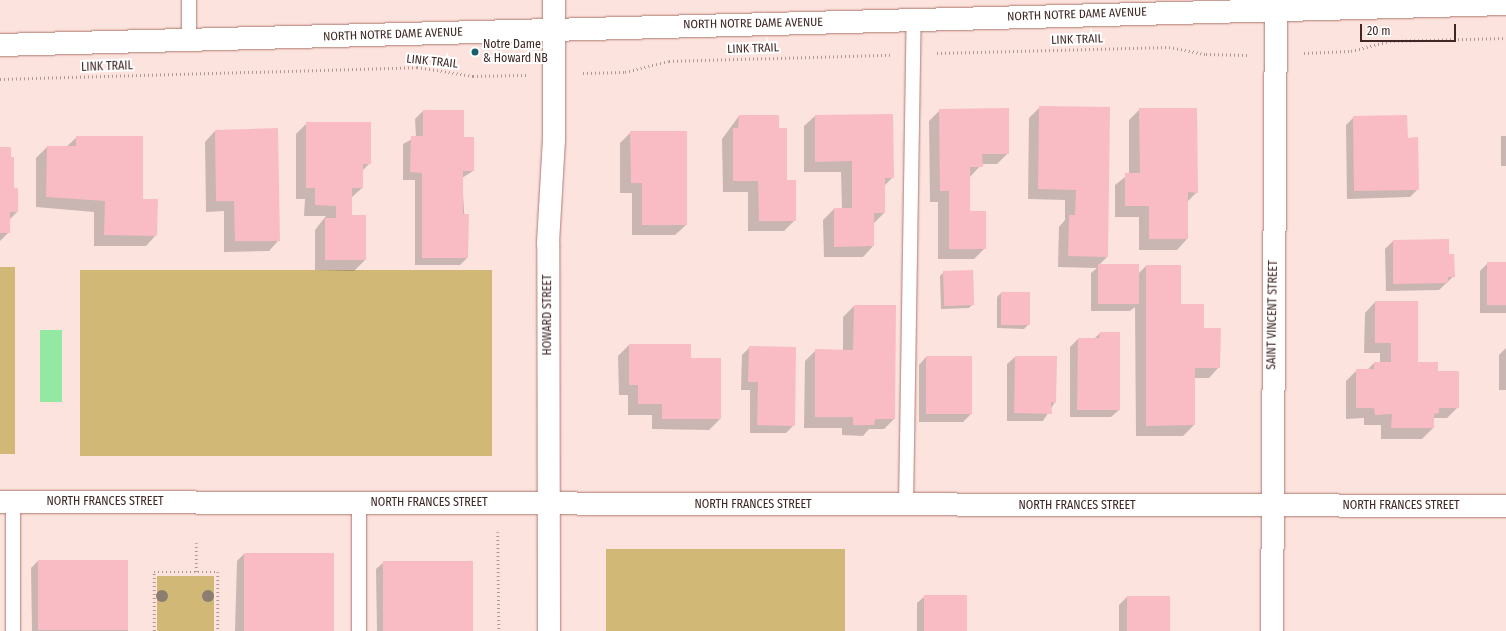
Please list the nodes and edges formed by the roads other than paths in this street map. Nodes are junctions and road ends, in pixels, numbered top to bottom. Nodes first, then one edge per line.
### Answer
1 (189, 0) edge
2 (554, 0) edge
3 (1506, 4) edge
4 (1276, 6) edge
5 (914, 20) junction
6 (554, 30) junction
7 (189, 40) junction
8 (0, 45) edge
9 (7, 502) edge
10 (359, 503) junction
11 (548, 504) junction
12 (906, 506) junction
13 (1272, 506) junction
14 (1506, 506) edge
15 (13, 631) edge
16 (359, 631) edge
17 (549, 631) edge
18 (1272, 631) edge

1 - 7 lane
2 - 6 street, HOWARD STREET
3 - 4 street, NORTH NOTRE DAME AVENUE
4 - 5 street, NORTH NOTRE DAME AVENUE
4 - 13 street, SAINT VINCENT STREET
5 - 6 street, NORTH NOTRE DAME AVENUE
5 - 12 lane
6 - 7 street, NORTH NOTRE DAME AVENUE
6 - 11 street, HOWARD STREET
7 - 8 street, NORTH NOTRE DAME AVENUE
9 - 10 street, NORTH FRANCES STREET
9 - 15 lane
10 - 11 street, NORTH FRANCES STREET
10 - 16 lane
11 - 12 street, NORTH FRANCES STREET
11 - 17 street, HOWARD STREET
12 - 13 street, NORTH FRANCES STREET
13 - 14 street, NORTH FRANCES STREET
13 - 18 street, SAINT VINCENT STREET

